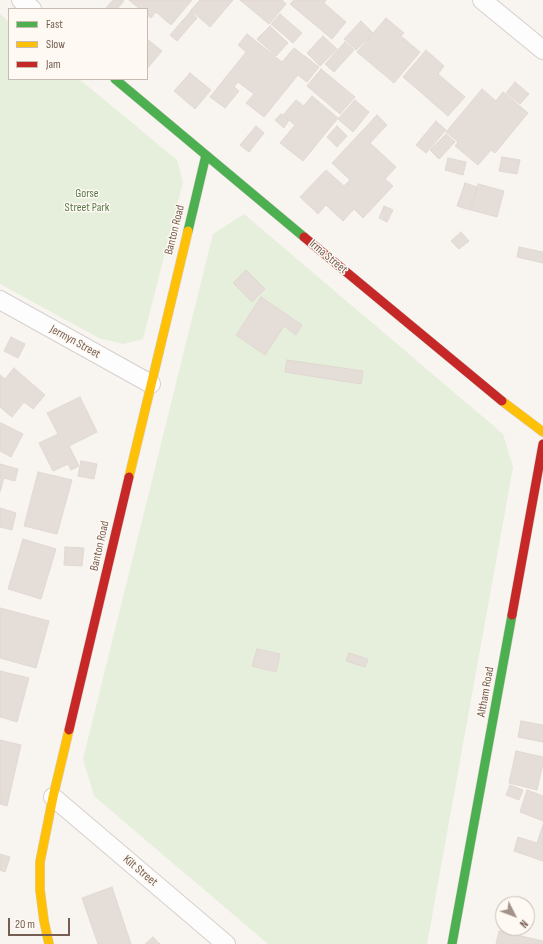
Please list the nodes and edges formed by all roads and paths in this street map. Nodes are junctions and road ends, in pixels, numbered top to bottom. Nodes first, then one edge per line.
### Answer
1 (21, 0) edge
2 (482, 0) edge
3 (31, 8) edge
4 (543, 50) edge
5 (117, 80) edge
6 (206, 155) junction
7 (0, 300) edge
8 (151, 384) junction
9 (543, 432) edge
10 (543, 444) edge
11 (54, 798) junction
12 (49, 944) edge
13 (226, 944) edge
14 (452, 944) edge

1 - 3 street
2 - 4 street
5 - 6 street, Irma Street
6 - 8 street, Banton Road
6 - 9 street, Irma Street
7 - 8 street, Jermyn Street
8 - 11 street, Banton Road
10 - 14 street, Altham Road
11 - 12 street, Banton Road
11 - 13 street, Kilt Street

